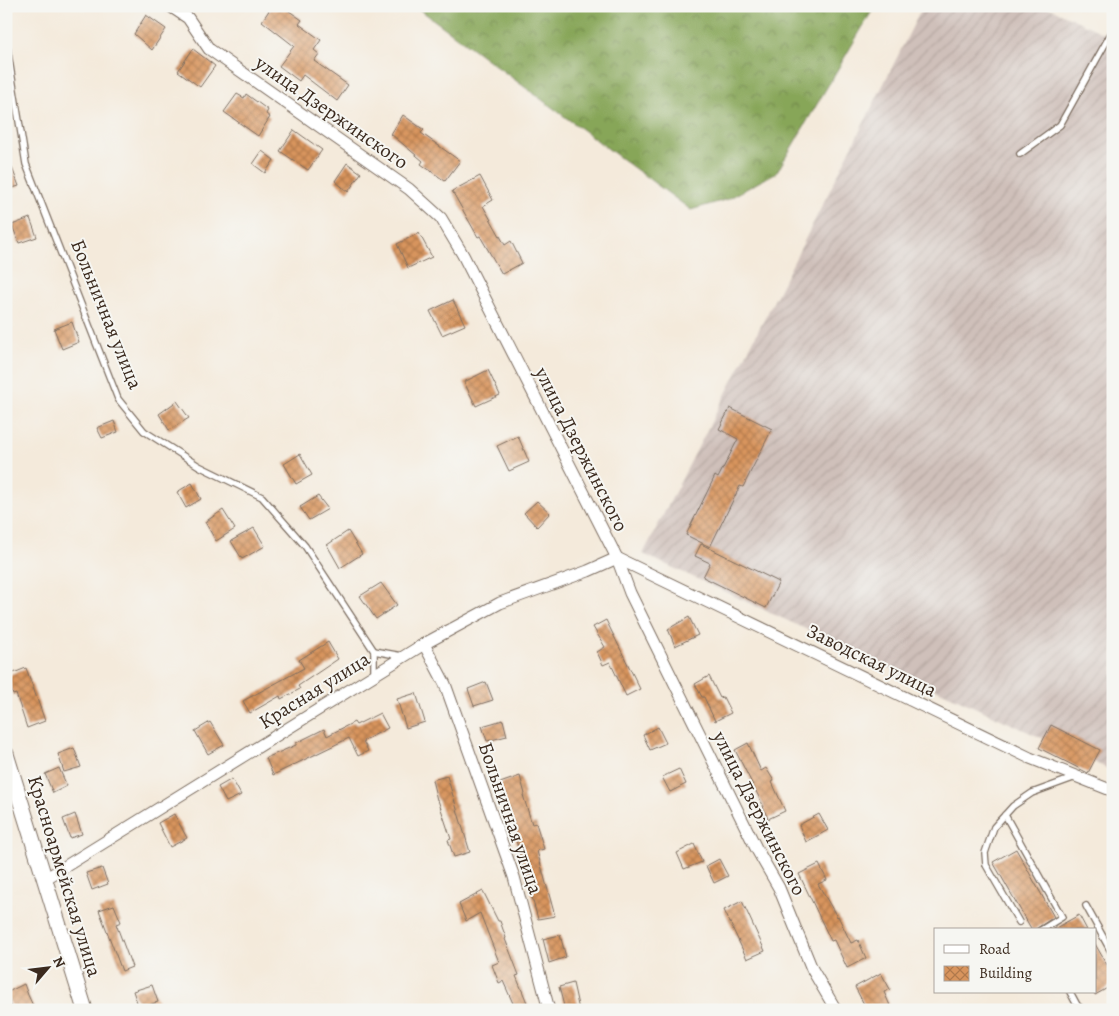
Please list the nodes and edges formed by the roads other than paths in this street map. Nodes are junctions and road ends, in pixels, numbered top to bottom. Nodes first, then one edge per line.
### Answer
1 (170, 6) edge
2 (1113, 30) edge
3 (6, 41) edge
4 (1020, 154) dead end
5 (617, 558) junction
6 (424, 644) junction
7 (374, 651) junction
8 (404, 657) junction
9 (374, 675) junction
10 (6, 754) edge
11 (1078, 777) junction
12 (1113, 791) edge
13 (1004, 815) junction
14 (45, 880) junction
15 (1086, 906) dead end
16 (1019, 922) dead end
17 (1044, 928) edge
18 (1113, 955) edge
19 (1071, 994) edge
20 (85, 1010) edge
21 (549, 1010) edge
22 (836, 1010) edge
23 (1082, 1010) edge

1 - 5 street, улица Дзержинского
2 - 4 lane
3 - 7 lane, Больничная улица
5 - 6 street, Красная улица
5 - 11 street, Заводская улица
5 - 22 street, улица Дзержинского
6 - 8 street, Красная улица
6 - 21 street, Больничная улица
7 - 8 lane
7 - 9 lane
8 - 9 street, Красная улица
9 - 14 street, Красная улица
10 - 14 main road, Красноармейская улица
11 - 12 street, Заводская улица
11 - 13 lane
13 - 16 lane
13 - 17 lane
14 - 20 main road, Красноармейская улица
15 - 18 lane
19 - 23 lane

